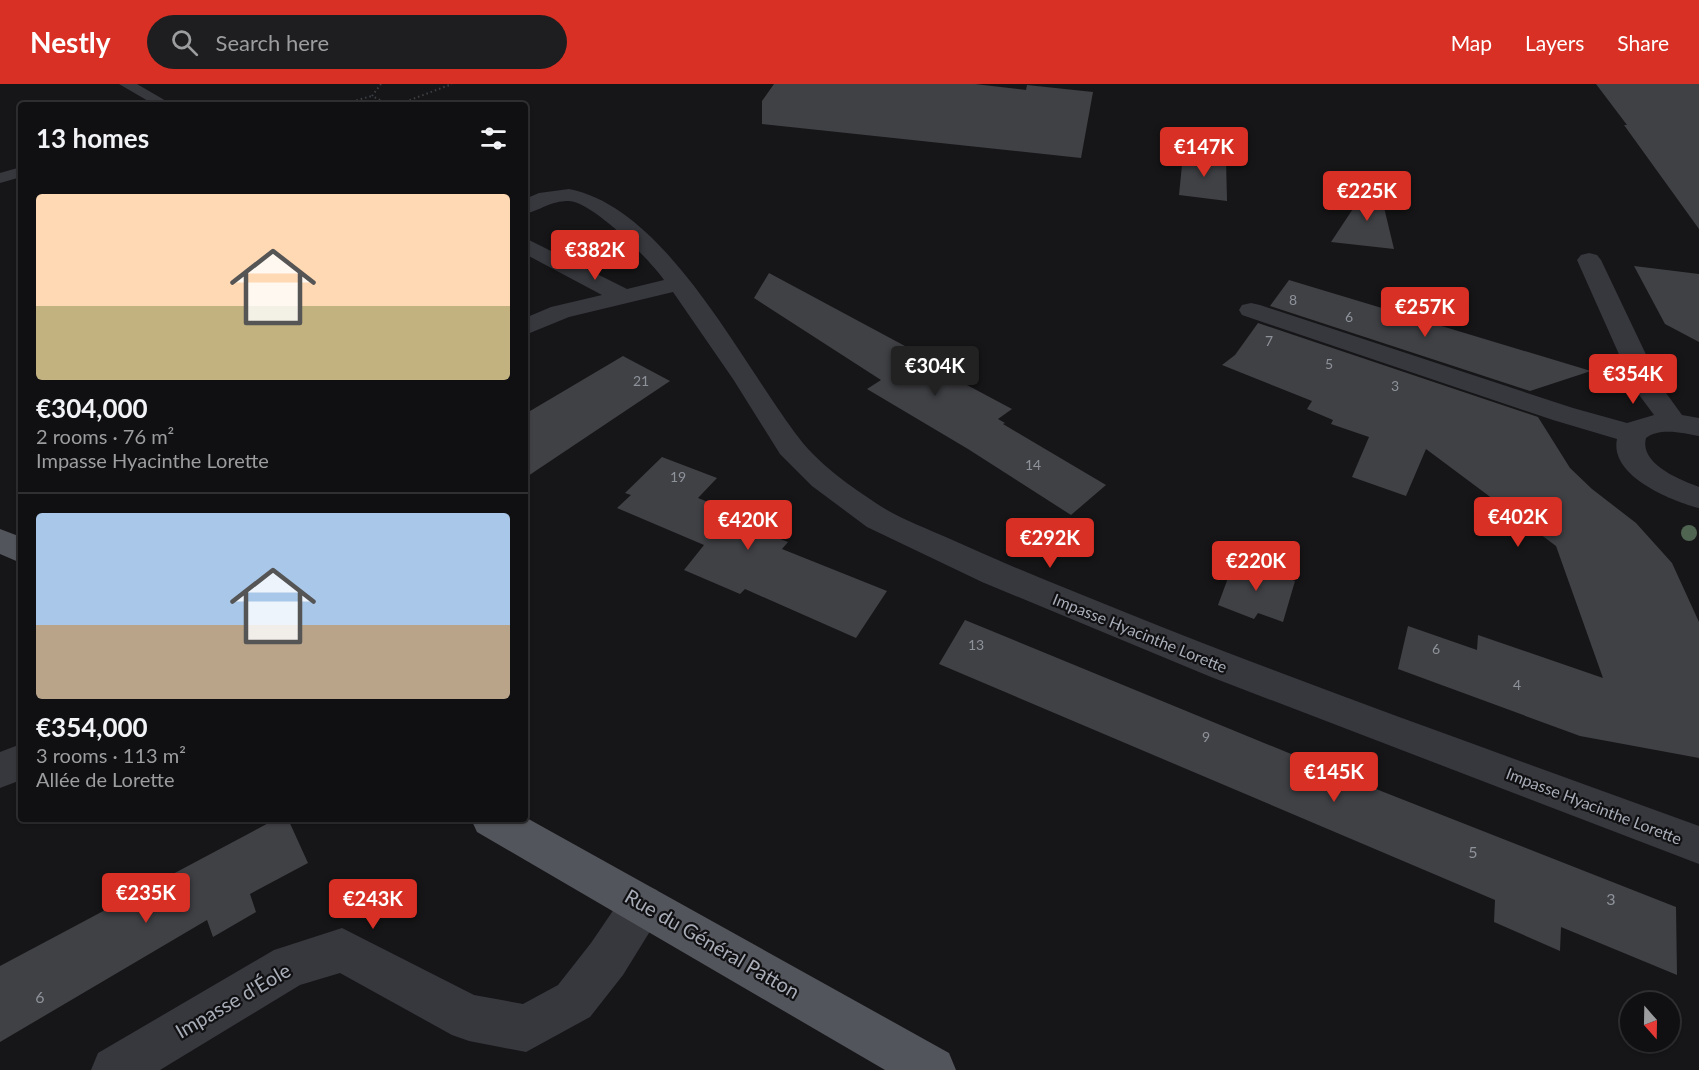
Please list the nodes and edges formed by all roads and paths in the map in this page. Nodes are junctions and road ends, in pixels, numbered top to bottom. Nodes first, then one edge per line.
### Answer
1 (126, 84) edge
2 (381, 84) edge
3 (452, 84) edge
4 (372, 96) junction
5 (160, 102) edge
6 (350, 102) edge
7 (384, 102) edge
8 (405, 102) edge
9 (18, 173) edge
10 (0, 178) edge
11 (528, 206) edge
12 (528, 247) edge
13 (1589, 260) dead end
14 (680, 283) junction
15 (623, 296) junction
16 (1251, 310) dead end
17 (528, 326) edge
18 (1686, 424) edge
19 (1632, 434) junction
20 (1699, 498) edge
21 (0, 540) edge
22 (18, 549) edge
23 (18, 762) edge
24 (0, 771) edge
25 (496, 822) edge
26 (1699, 845) edge
27 (642, 905) junction
28 (115, 1070) edge
29 (932, 1070) edge

1 - 5 lane
2 - 4 path
3 - 8 path
4 - 6 path
4 - 7 path
9 - 10 lane
11 - 14 street, Impasse Hyacinthe Lorette
12 - 15 street
13 - 18 street
14 - 15 street
14 - 26 street, Impasse Hyacinthe Lorette
15 - 17 street
16 - 19 street
18 - 19 street
19 - 20 street
21 - 22 main road
23 - 24 street
25 - 27 main road, Rue du Général Patton
27 - 28 street, Impasse d'Éole
27 - 29 main road, Rue du Général Patton

